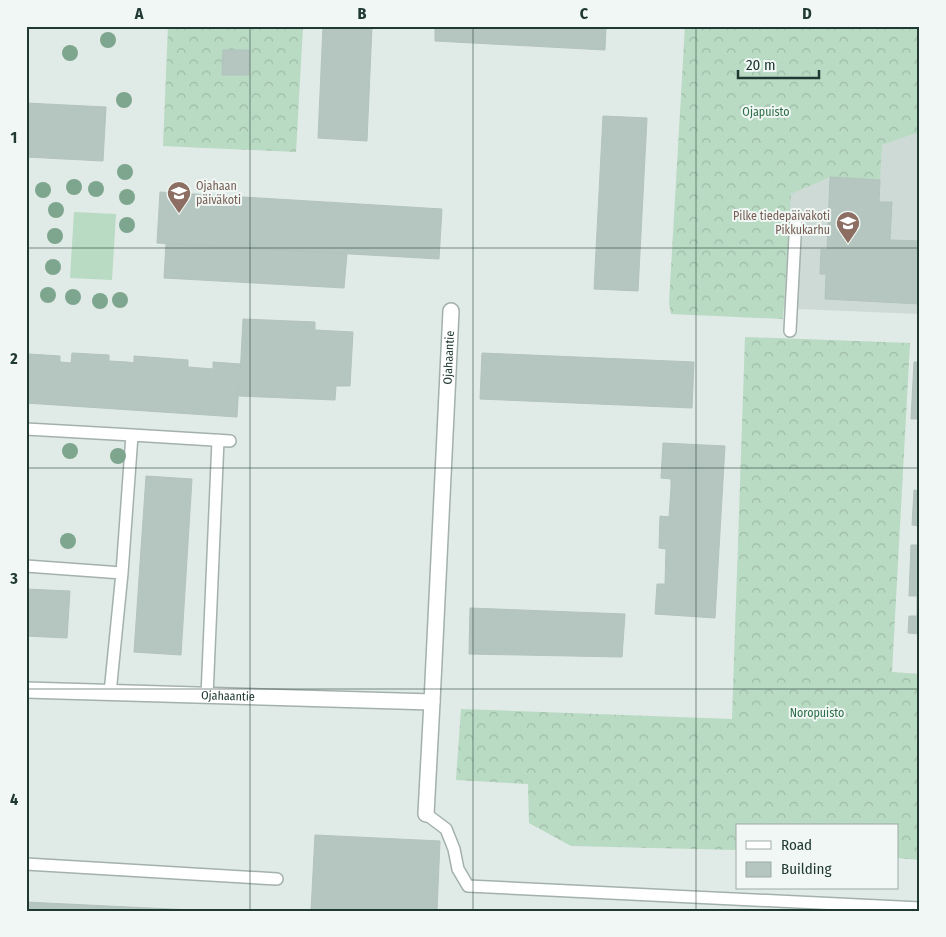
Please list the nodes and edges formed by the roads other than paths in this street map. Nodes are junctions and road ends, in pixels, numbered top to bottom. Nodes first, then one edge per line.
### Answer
1 (796, 218) dead end
2 (451, 311) dead end
3 (790, 331) dead end
4 (26, 429) edge
5 (132, 436) junction
6 (218, 440) junction
7 (230, 441) dead end
8 (26, 566) edge
9 (122, 572) junction
10 (26, 690) edge
11 (110, 692) junction
12 (207, 696) junction
13 (432, 702) junction
14 (426, 814) joint
15 (26, 864) edge
16 (277, 878) dead end
17 (920, 908) edge

1 - 3 lane
2 - 13 street, Ojahaantie
4 - 5 lane
5 - 6 lane
5 - 9 lane
6 - 7 lane
6 - 12 lane
8 - 9 lane
9 - 11 lane
10 - 11 street, Ojahaantie
11 - 12 street, Ojahaantie
12 - 13 street, Ojahaantie
13 - 14 street, Ojahaantie
14 - 17 lane
15 - 16 lane

